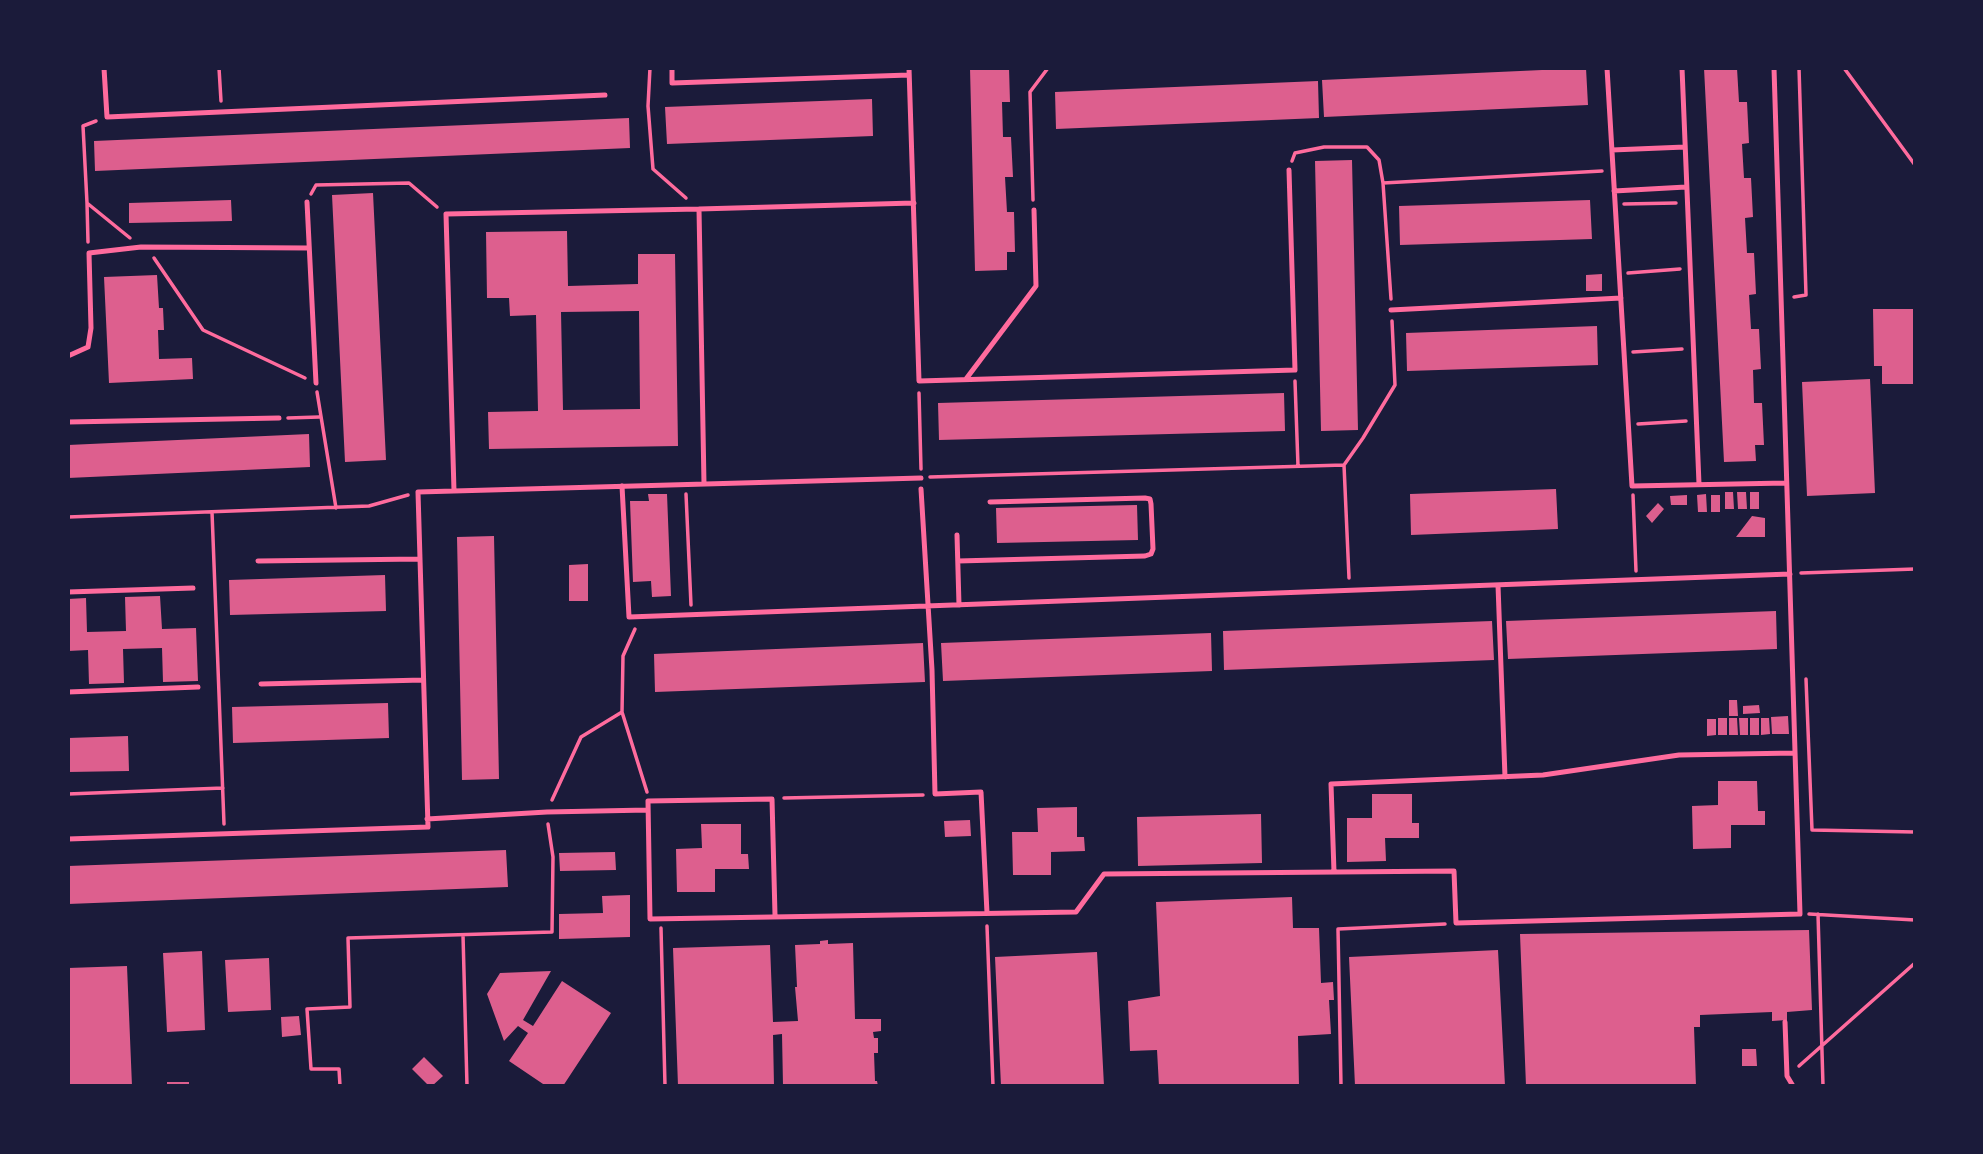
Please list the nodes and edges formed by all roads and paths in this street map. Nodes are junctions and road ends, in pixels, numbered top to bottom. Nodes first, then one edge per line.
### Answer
1 (104, 68) edge
2 (219, 68) edge
3 (650, 68) edge
4 (672, 68) edge
5 (1048, 68) edge
6 (1607, 68) edge
7 (1682, 68) edge
8 (1774, 68) edge
9 (1799, 68) edge
10 (1844, 68) edge
11 (909, 72) edge
12 (605, 95) dead end
13 (222, 112) junction
14 (107, 117) junction
15 (1685, 146) junction
16 (1612, 150) junction
17 (1915, 165) edge
18 (1289, 170) joint
19 (1613, 171) junction
20 (1383, 183) junction
21 (1686, 187) junction
22 (1614, 191) junction
23 (87, 202) junction
24 (307, 202) joint
25 (1687, 203) junction
26 (914, 204) junction
27 (1615, 205) junction
28 (698, 209) junction
29 (1034, 210) joint
30 (446, 214) junction
31 (141, 247) junction
32 (309, 248) junction
33 (89, 253) junction
34 (1690, 269) junction
35 (1619, 273) junction
36 (1621, 298) junction
37 (1794, 308) dead end
38 (1391, 310) junction
39 (1693, 348) junction
40 (1624, 353) junction
41 (68, 356) edge
42 (1295, 370) junction
43 (966, 379) junction
44 (919, 381) junction
45 (316, 383) junction
46 (320, 417) junction
47 (279, 418) joint
48 (1696, 421) junction
49 (68, 422) edge
50 (1629, 424) junction
51 (1344, 465) junction
52 (1298, 466) junction
53 (921, 478) junction
54 (1786, 483) junction
55 (685, 484) junction
56 (704, 484) junction
57 (1699, 484) junction
58 (622, 486) junction
59 (1632, 486) junction
60 (921, 489) dead end
61 (454, 491) junction
62 (418, 492) junction
63 (989, 502) dead end
64 (336, 508) junction
65 (212, 512) junction
66 (68, 517) edge
67 (957, 535) dead end
68 (420, 559) junction
69 (258, 561) dead end
70 (958, 561) junction
71 (1915, 569) edge
72 (1808, 572) dead end
73 (1790, 574) junction
74 (1636, 580) junction
75 (1499, 585) junction
76 (194, 588) dead end
77 (1349, 591) junction
78 (68, 592) edge
79 (959, 605) junction
80 (928, 607) junction
81 (691, 615) junction
82 (641, 617) junction
83 (1806, 668) dead end
84 (423, 680) junction
85 (261, 684) dead end
86 (198, 687) dead end
87 (68, 692) edge
88 (622, 712) junction
89 (1795, 753) junction
90 (1505, 777) junction
91 (223, 788) junction
92 (68, 794) edge
93 (935, 794) junction
94 (772, 799) junction
95 (648, 801) junction
96 (648, 810) junction
97 (547, 812) junction
98 (427, 819) junction
99 (1797, 831) junction
100 (1812, 831) junction
101 (1915, 832) edge
102 (224, 834) junction
103 (68, 839) edge
104 (1334, 872) junction
105 (987, 913) junction
106 (1800, 914) junction
107 (1818, 914) junction
108 (775, 915) junction
109 (661, 918) junction
110 (1915, 920) edge
111 (1455, 923) junction
112 (463, 935) junction
113 (1915, 963) edge
114 (1785, 1022) dead end
115 (1823, 1044) junction
116 (1787, 1076) junction
117 (340, 1086) edge
118 (467, 1086) edge
119 (664, 1086) edge
120 (993, 1086) edge
121 (1341, 1086) edge
122 (1793, 1086) edge
123 (1823, 1086) edge

1 - 14 lane
2 - 13 path
3 - 28 path
4 - 11 lane
5 - 29 path
6 - 16 lane
7 - 15 lane
8 - 54 lane
9 - 37 path
10 - 17 path
11 - 26 lane
12 - 13 lane
13 - 14 lane
14 - 23 path
15 - 16 lane
15 - 21 lane
16 - 19 lane
18 - 20 path
18 - 42 lane
19 - 20 path
19 - 22 lane
20 - 38 path
21 - 22 lane
21 - 25 lane
22 - 27 lane
23 - 31 path
23 - 33 path
24 - 30 path
24 - 32 lane
25 - 27 path
25 - 34 lane
26 - 28 lane
26 - 44 lane
27 - 35 lane
28 - 30 lane
28 - 56 lane
29 - 43 lane
30 - 61 lane
31 - 32 lane
31 - 33 lane
31 - 45 path
32 - 45 lane
33 - 41 lane
34 - 35 path
34 - 39 lane
35 - 36 lane
36 - 38 lane
36 - 40 lane
38 - 51 path
39 - 40 path
39 - 48 lane
40 - 50 lane
42 - 43 lane
42 - 52 path
43 - 44 lane
44 - 53 path
45 - 46 path
46 - 47 path
46 - 64 path
47 - 49 lane
48 - 50 path
48 - 57 lane
50 - 59 lane
51 - 52 path
51 - 77 path
52 - 53 path
53 - 56 lane
54 - 57 lane
54 - 73 lane
55 - 56 lane
55 - 58 lane
55 - 81 path
57 - 59 lane
58 - 61 lane
58 - 82 lane
59 - 74 path
60 - 80 lane
61 - 62 lane
62 - 64 path
62 - 68 lane
63 - 70 lane
64 - 65 path
65 - 66 path
65 - 91 path
67 - 70 lane
68 - 69 lane
68 - 84 lane
70 - 79 lane
71 - 72 path
73 - 74 lane
73 - 89 lane
74 - 75 lane
75 - 77 lane
75 - 90 lane
76 - 78 lane
77 - 79 lane
79 - 80 lane
80 - 81 lane
80 - 93 lane
81 - 82 lane
82 - 88 path
83 - 100 path
84 - 85 lane
84 - 98 lane
86 - 87 lane
88 - 95 path
88 - 97 path
89 - 90 lane
89 - 99 lane
90 - 104 lane
91 - 92 path
91 - 102 path
93 - 94 path
93 - 105 lane
94 - 95 lane
94 - 108 lane
95 - 96 lane
96 - 97 lane
96 - 109 lane
97 - 98 lane
97 - 112 path
98 - 102 lane
99 - 100 path
99 - 106 lane
100 - 101 path
102 - 103 lane
104 - 105 lane
104 - 111 lane
105 - 108 lane
105 - 120 path
106 - 107 path
106 - 111 lane
107 - 110 path
107 - 115 path
108 - 109 lane
109 - 119 path
111 - 121 path
112 - 117 path
112 - 118 path
113 - 115 path
114 - 116 lane
115 - 116 path
115 - 123 path
116 - 122 lane

